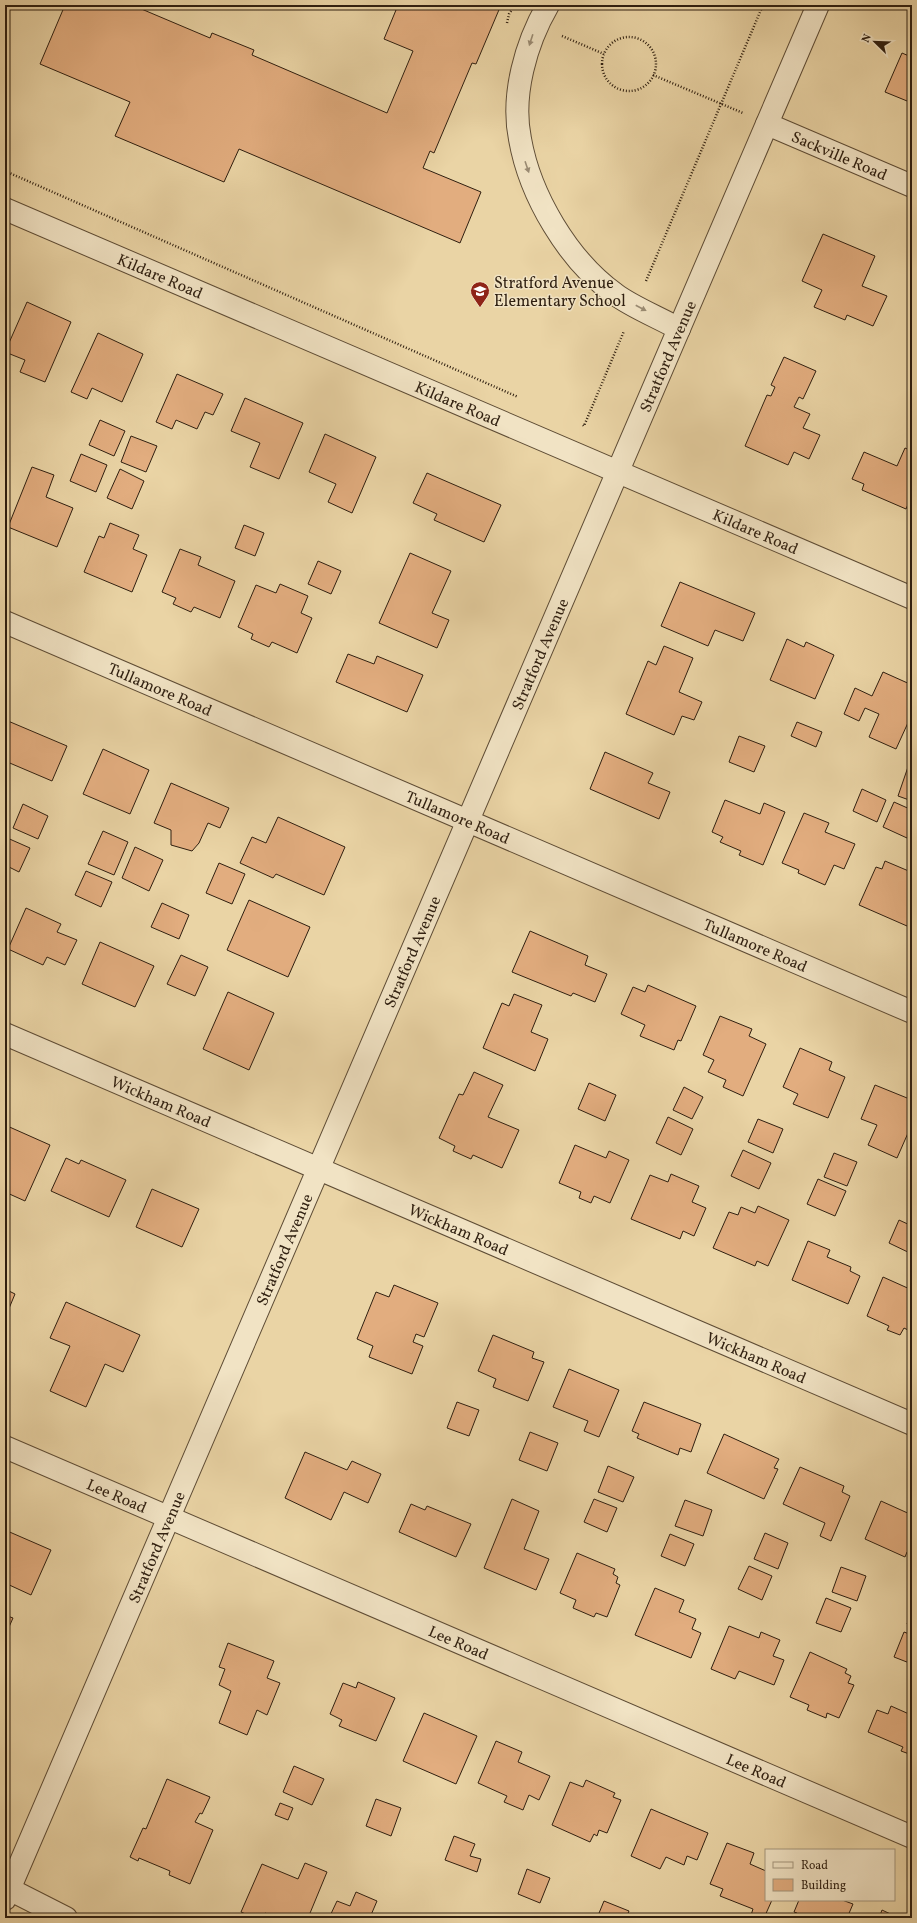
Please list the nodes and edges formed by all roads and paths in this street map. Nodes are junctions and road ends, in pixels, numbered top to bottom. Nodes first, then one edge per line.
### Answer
1 (548, 5) edge
2 (763, 5) edge
3 (818, 5) edge
4 (557, 34) dead end
5 (604, 54) junction
6 (653, 75) junction
7 (721, 104) junction
8 (768, 124) junction
9 (5, 171) edge
10 (912, 186) edge
11 (5, 209) edge
12 (639, 278) dead end
13 (635, 305) junction
14 (679, 329) junction
15 (519, 398) dead end
16 (577, 423) dead end
17 (618, 472) junction
18 (912, 598) edge
19 (5, 622) edge
20 (468, 821) junction
21 (912, 1012) edge
22 (5, 1034) edge
23 (319, 1170) junction
24 (912, 1424) edge
25 (5, 1447) edge
26 (169, 1517) junction
27 (912, 1837) edge
28 (6, 1892) edge
29 (66, 1918) edge

1 -> 13 street
2 - 7 path
3 - 8 street, Stratford Avenue
4 - 5 path
5 - 6 path
5 - 6 path
6 - 7 path
7 - 8 path
7 - 12 path
8 - 10 street, Sackville Road
8 - 14 street, Stratford Avenue
9 - 15 path
11 - 17 street, Kildare Road
13 -> 14 street
13 - 16 path
14 - 17 street, Stratford Avenue
17 - 18 street, Kildare Road
17 - 20 street, Stratford Avenue
19 - 20 street, Tullamore Road
20 - 21 street, Tullamore Road
20 - 23 street, Stratford Avenue
22 - 23 street, Wickham Road
23 - 24 street, Wickham Road
23 - 26 street, Stratford Avenue
25 - 26 street, Lee Road
26 - 27 street, Lee Road
26 - 28 street, Stratford Avenue
28 - 29 street

